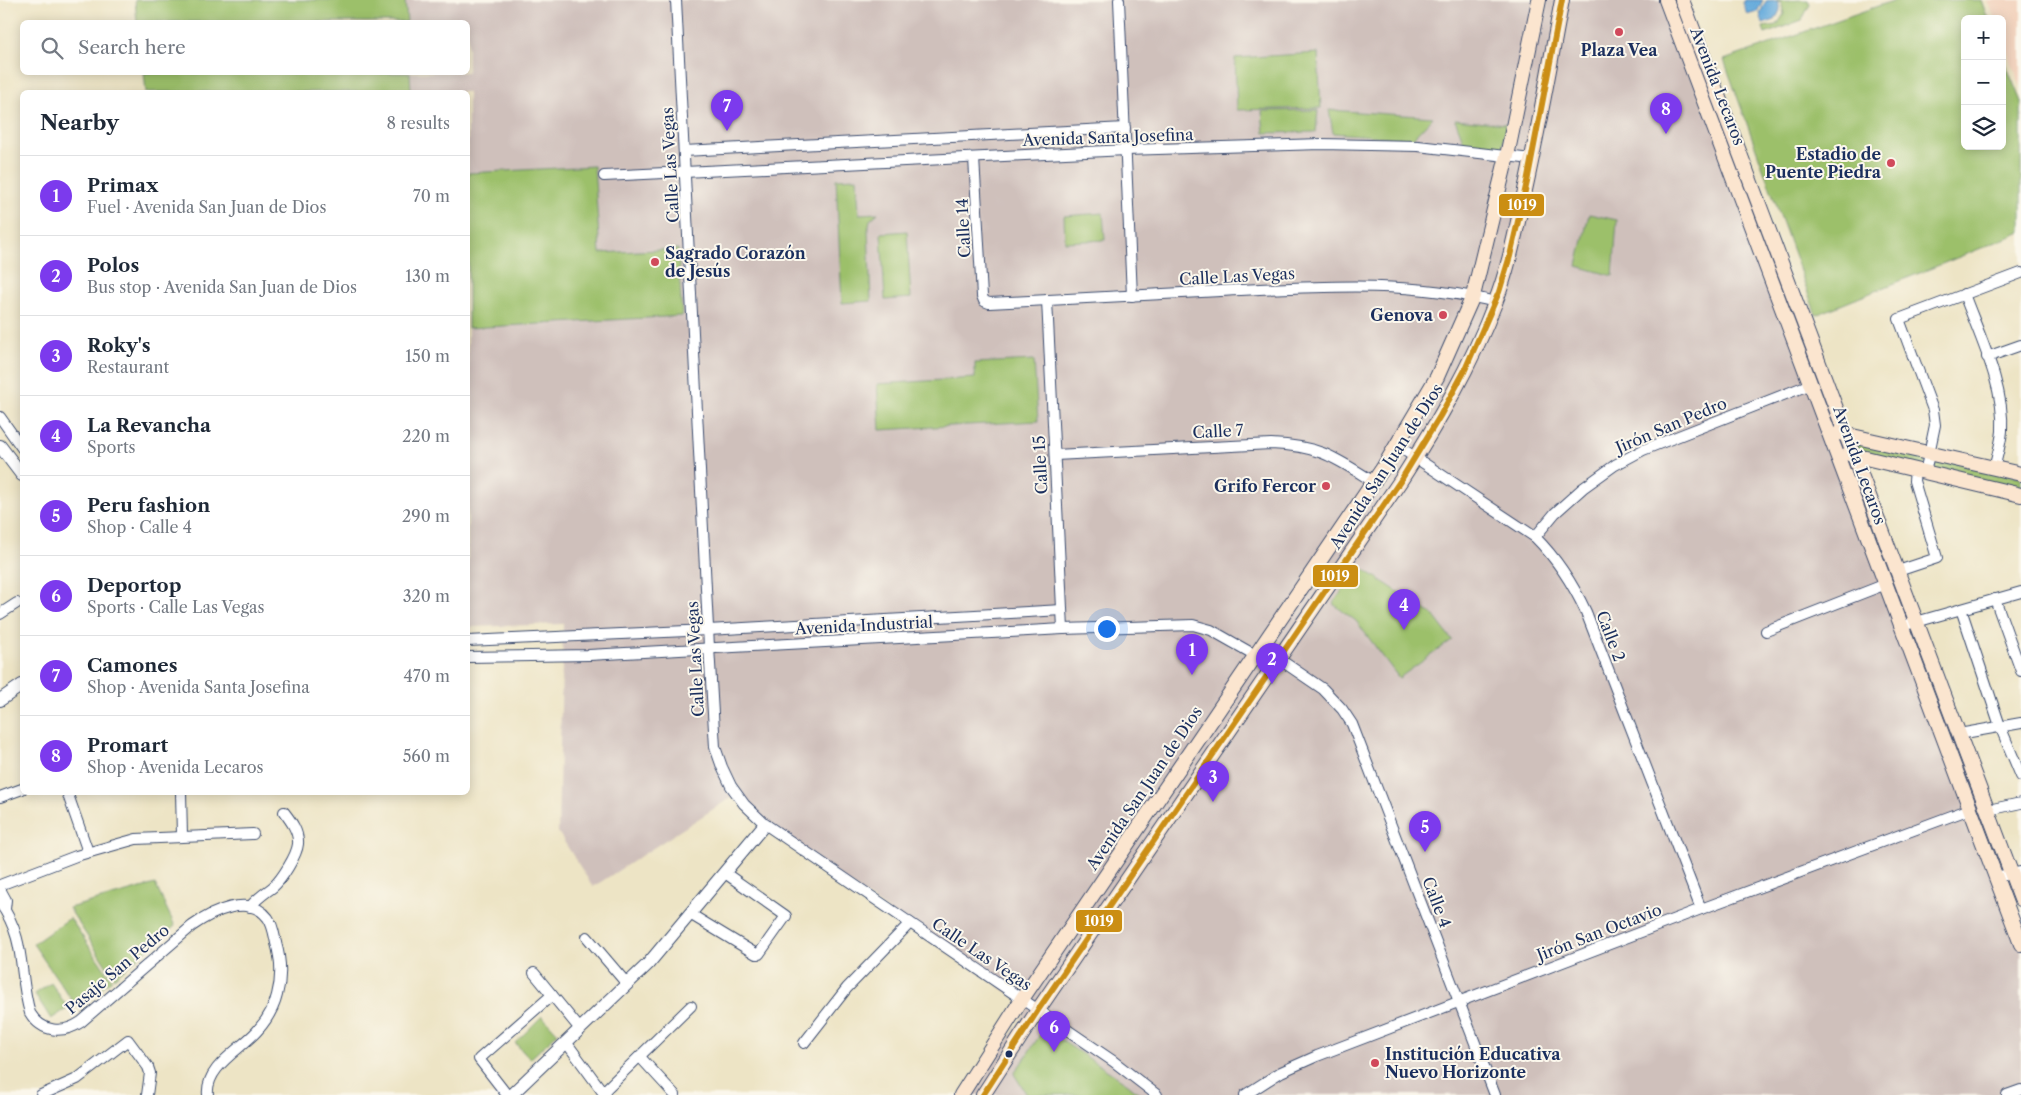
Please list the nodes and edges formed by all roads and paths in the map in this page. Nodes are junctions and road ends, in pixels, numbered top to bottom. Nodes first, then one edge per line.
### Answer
1 (676, 0) edge
2 (1119, 0) edge
3 (1539, 0) edge
4 (1562, 0) edge
5 (1666, 0) edge
6 (1682, 0) edge
7 (1125, 128) junction
8 (1126, 150) junction
9 (684, 151) junction
10 (1507, 156) junction
11 (974, 158) junction
12 (1532, 159) junction
13 (685, 172) junction
14 (604, 176) dead end
15 (2021, 272) edge
16 (1964, 294) junction
17 (982, 296) joint
18 (1132, 296) junction
19 (1473, 296) junction
20 (1047, 300) junction
21 (1496, 302) junction
22 (2021, 346) edge
23 (1987, 356) junction
24 (1811, 384) junction
25 (0, 417) edge
26 (1829, 431) junction
27 (1846, 434) junction
28 (20, 445) edge
29 (0, 446) edge
30 (1398, 446) junction
31 (1836, 451) junction
32 (1929, 454) junction
33 (1055, 455) junction
34 (1854, 455) junction
35 (1415, 458) junction
36 (1383, 468) junction
37 (1994, 468) junction
38 (20, 472) edge
39 (1920, 472) junction
40 (2021, 474) edge
41 (1401, 480) junction
42 (1374, 482) junction
43 (2021, 495) edge
44 (1535, 537) junction
45 (1898, 571) junction
46 (1886, 584) junction
47 (2021, 592) edge
48 (1995, 599) junction
49 (17, 603) dead end
50 (1961, 609) junction
51 (1062, 610) junction
52 (0, 614) edge
53 (1917, 622) junction
54 (1902, 626) junction
55 (1063, 629) junction
56 (708, 630) junction
57 (1766, 630) dead end
58 (470, 641) edge
59 (709, 647) junction
60 (1255, 655) junction
61 (470, 657) edge
62 (1279, 659) junction
63 (2020, 664) edge
64 (20, 691) edge
65 (0, 700) edge
66 (2021, 722) edge
67 (2000, 726) junction
68 (1960, 734) junction
69 (2021, 776) edge
70 (20, 790) edge
71 (68, 795) edge
72 (181, 795) edge
73 (0, 797) edge
74 (2021, 803) edge
75 (1970, 808) junction
76 (1988, 810) junction
77 (284, 812) dead end
78 (765, 824) junction
79 (253, 834) dead end
80 (182, 836) junction
81 (88, 852) junction
82 (725, 873) junction
83 (2016, 873) edge
84 (1995, 877) junction
85 (0, 885) edge
86 (0, 890) edge
87 (2021, 899) edge
88 (2, 906) edge
89 (250, 907) junction
90 (1701, 909) junction
91 (690, 914) junction
92 (910, 923) junction
93 (587, 937) dead end
94 (2021, 944) edge
95 (534, 973) dead end
96 (627, 984) junction
97 (552, 995) junction
98 (1022, 999) junction
99 (1459, 1002) junction
100 (691, 1006) dead end
101 (1038, 1010) junction
102 (580, 1029) junction
103 (566, 1042) junction
104 (804, 1043) dead end
105 (640, 1057) junction
106 (2021, 1090) edge
107 (604, 1093) edge
108 (41, 1095) edge
109 (147, 1095) edge
110 (208, 1095) edge
111 (507, 1095) edge
112 (511, 1095) edge
113 (675, 1095) edge
114 (961, 1095) edge
115 (983, 1095) edge
116 (1158, 1095) edge
117 (1245, 1095) edge
118 (1495, 1095) edge
119 (2007, 1095) edge

1 - 9 street, Calle Las Vegas
2 - 7 street
3 - 10 main road, Avenida San Juan de Dios
4 - 12 main road, Avenida San Juan de Dios
5 - 24 main road, Avenida Lecaros
6 - 27 main road, Avenida Lecaros
7 - 8 street
7 - 9 street, Avenida Santa Josefina
8 - 10 street, Avenida Santa Josefina
8 - 11 street, Avenida Santa Josefina
8 - 18 street
9 - 13 street, Calle Las Vegas
10 - 12 street, Avenida Santa Josefina
10 - 19 main road, Avenida San Juan de Dios
11 - 13 street, Avenida Santa Josefina
11 - 17 street, Calle 14
12 - 21 main road, Avenida San Juan de Dios
13 - 14 street, Avenida Santa Josefina
13 - 56 street, Calle Las Vegas
15 - 16 street
16 - 23 street
16 - 32 street
17 - 20 street, Calle Las Vegas
18 - 19 street, Calle Las Vegas
18 - 20 street, Calle Las Vegas
19 - 21 street, Calle Las Vegas
19 - 30 main road, Avenida San Juan de Dios
20 - 33 street, Calle 15
21 - 35 main road, Avenida San Juan de Dios
22 - 23 street
23 - 37 street
24 - 26 main road, Avenida Lecaros
24 - 44 street, Jirón San Pedro
25 - 28 street
26 - 27 main road
26 - 31 main road, Avenida Lecaros
27 - 32 main road
27 - 34 main road, Avenida Lecaros
29 - 38 street
30 - 35 street, Calle 2
30 - 36 main road, Avenida San Juan de Dios
31 - 34 main road
31 - 46 main road, Avenida Lecaros
32 - 37 main road
32 - 39 street
33 - 42 street, Calle 7
33 - 51 street, Calle 15
34 - 39 main road
34 - 45 main road, Avenida Lecaros
35 - 41 main road, Avenida San Juan de Dios
35 - 44 street, Calle 2
36 - 41 main road
36 - 42 main road, Avenida San Juan de Dios
37 - 40 main road
39 - 43 main road
39 - 45 street
41 - 62 main road, Avenida San Juan de Dios
42 - 60 main road, Avenida San Juan de Dios
44 - 90 street, Calle 2
45 - 53 main road, Avenida Lecaros
46 - 54 main road, Avenida Lecaros
46 - 57 street
47 - 48 street
48 - 50 street
48 - 63 street
49 - 52 street
50 - 53 street
50 - 67 street
51 - 55 street, Calle 15
51 - 56 street
53 - 54 street
53 - 68 main road, Avenida Lecaros
54 - 75 main road, Avenida Lecaros
55 - 59 street, Avenida Industrial
55 - 60 street, Avenida Industrial
56 - 58 street
56 - 59 street, Calle Las Vegas
59 - 61 street, Avenida Industrial
59 - 78 street, Calle Las Vegas
60 - 62 street, Calle 4
60 - 98 main road, Avenida San Juan de Dios
62 - 99 street, Calle 4
62 - 101 main road, Avenida San Juan de Dios
64 - 65 street
66 - 67 street
67 - 68 street
67 - 69 street
68 - 76 main road, Avenida Lecaros
70 - 73 street
71 - 81 street
72 - 80 street
74 - 76 street
75 - 84 main road, Avenida Lecaros
75 - 90 street, Jirón San Octavio
76 - 83 main road, Avenida Lecaros
77 - 89 street
78 - 82 street
78 - 92 street, Calle Las Vegas
79 - 80 street
80 - 81 street
81 - 85 street
82 - 91 street
82 - 91 street
83 - 84 street
83 - 87 main road, Avenida Lecaros
84 - 94 main road, Avenida Lecaros
86 - 88 street, Pasaje San Pedro
88 - 89 street, Pasaje San Pedro
89 - 110 street
90 - 99 street, Jirón San Octavio
91 - 96 street
92 - 98 street, Calle Las Vegas
92 - 104 street
93 - 96 street
95 - 97 street
96 - 102 street
97 - 102 street
97 - 111 street
98 - 101 street, Calle Las Vegas
98 - 114 main road, Avenida San Juan de Dios
99 - 117 street, Jirón San Octavio
99 - 118 street, Calle 4
100 - 105 street
101 - 115 main road, Avenida San Juan de Dios
101 - 116 street, Calle Las Vegas
102 - 103 street
103 - 107 street
103 - 112 street
105 - 107 street
105 - 113 street
106 - 119 street
108 - 109 street

